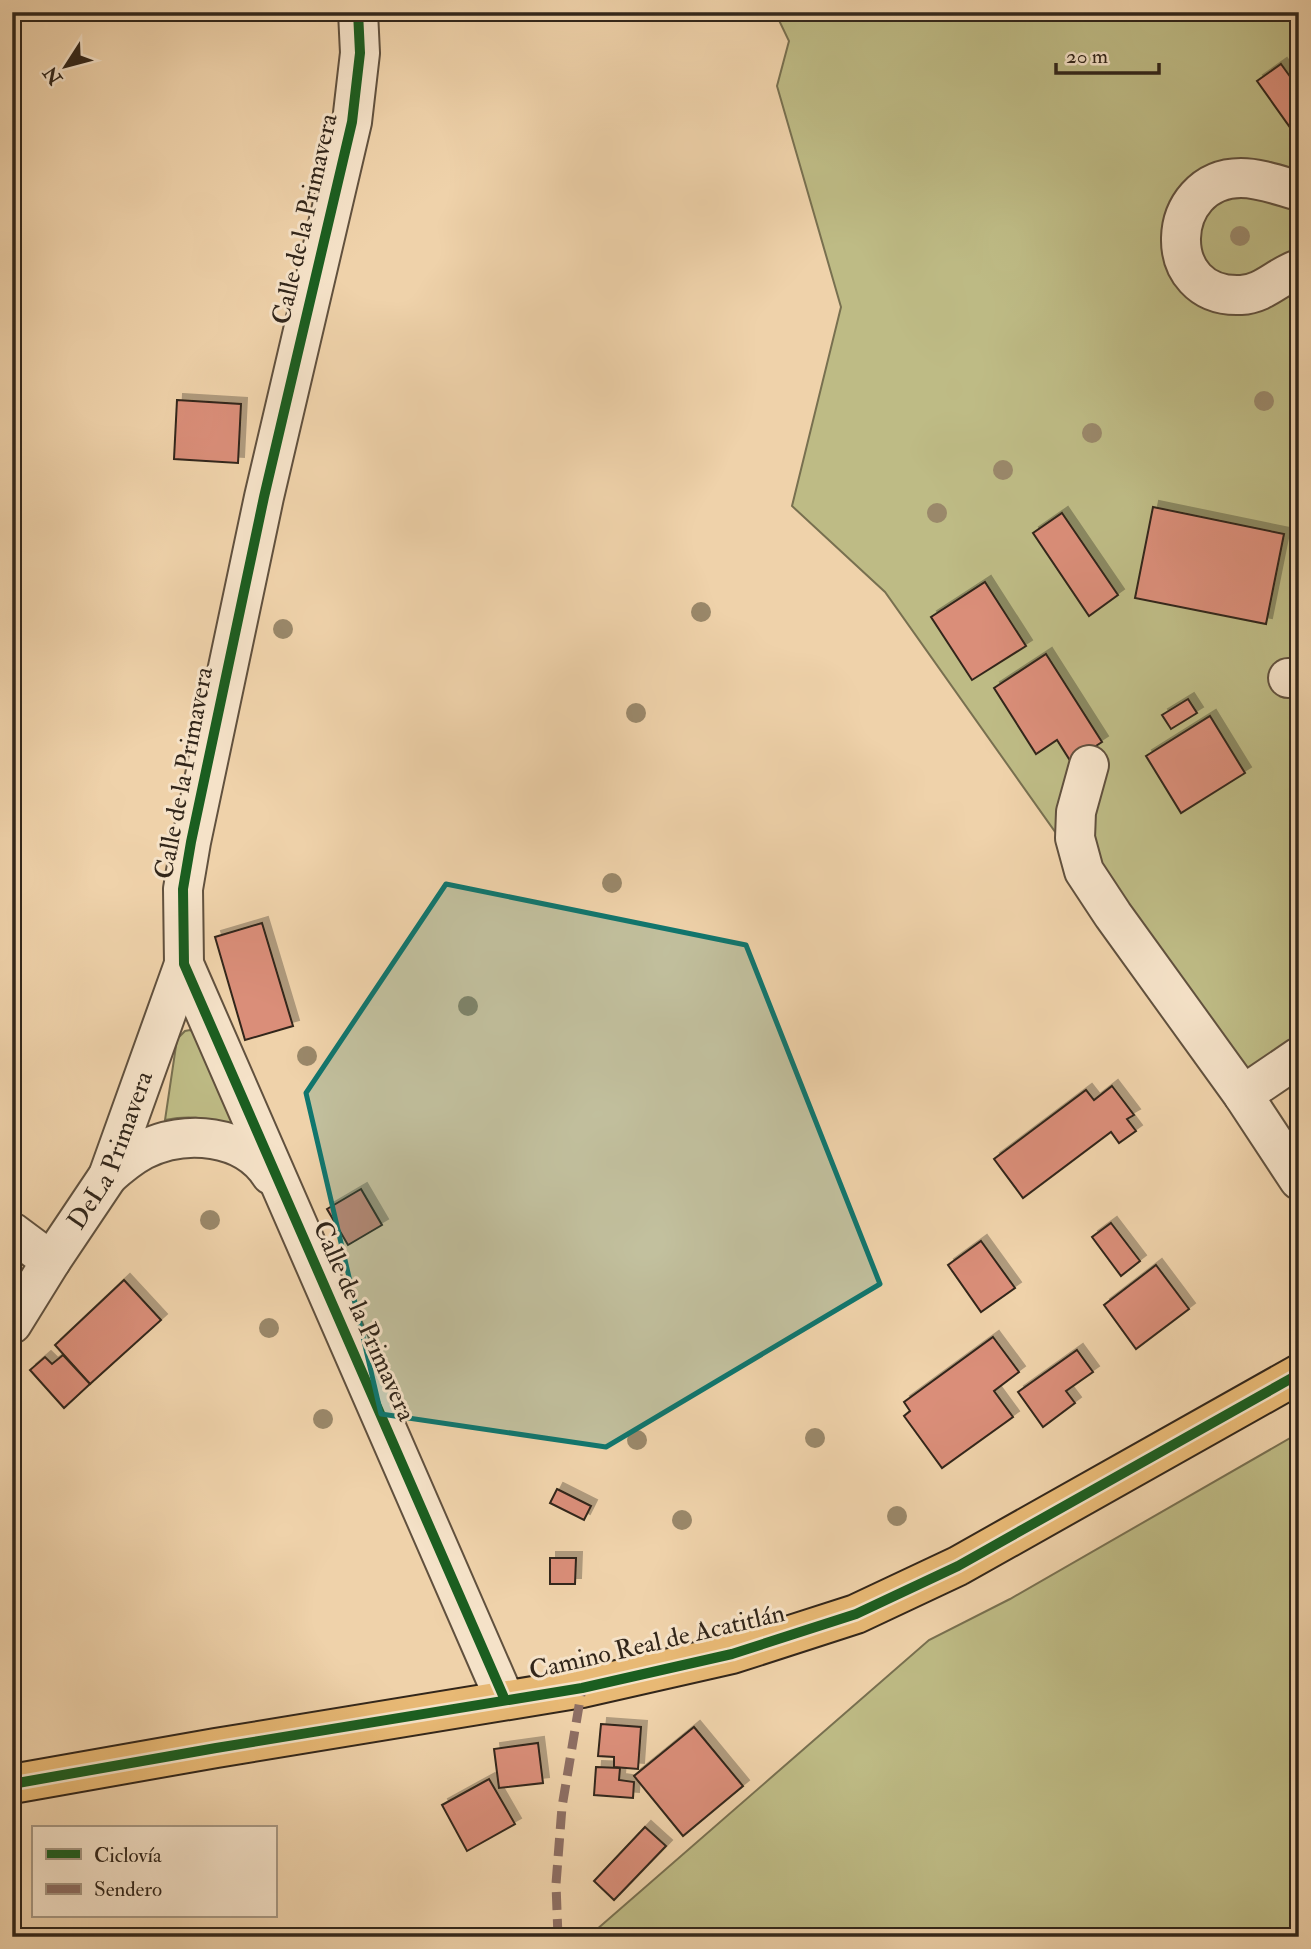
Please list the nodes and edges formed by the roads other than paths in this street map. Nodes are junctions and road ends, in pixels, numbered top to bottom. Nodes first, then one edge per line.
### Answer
1 (358, 12) edge
2 (1299, 191) edge
3 (1299, 269) edge
4 (1089, 765) dead end
5 (184, 964) junction
6 (1299, 1057) edge
7 (1243, 1095) junction
8 (108, 1176) junction
9 (1299, 1180) edge
10 (286, 1199) junction
11 (12, 1233) edge
12 (51, 1261) junction
13 (12, 1324) edge
14 (1299, 1374) edge
15 (505, 1700) junction
16 (12, 1784) edge

1 - 5 street, Calle de la Primavera
2 - 3 street
4 - 7 street
5 - 8 street, DeLa Primavera
5 - 10 street, Calle de la Primavera
6 - 7 street
7 - 9 street
8 - 10 street
8 - 12 street, DeLa Primavera
10 - 15 street, Calle de la Primavera
11 - 12 street
12 - 13 street, DeLa Primavera
14 - 15 main road, Camino Real de Acatitlán
15 - 16 main road, Camino Real de Acatitlán

